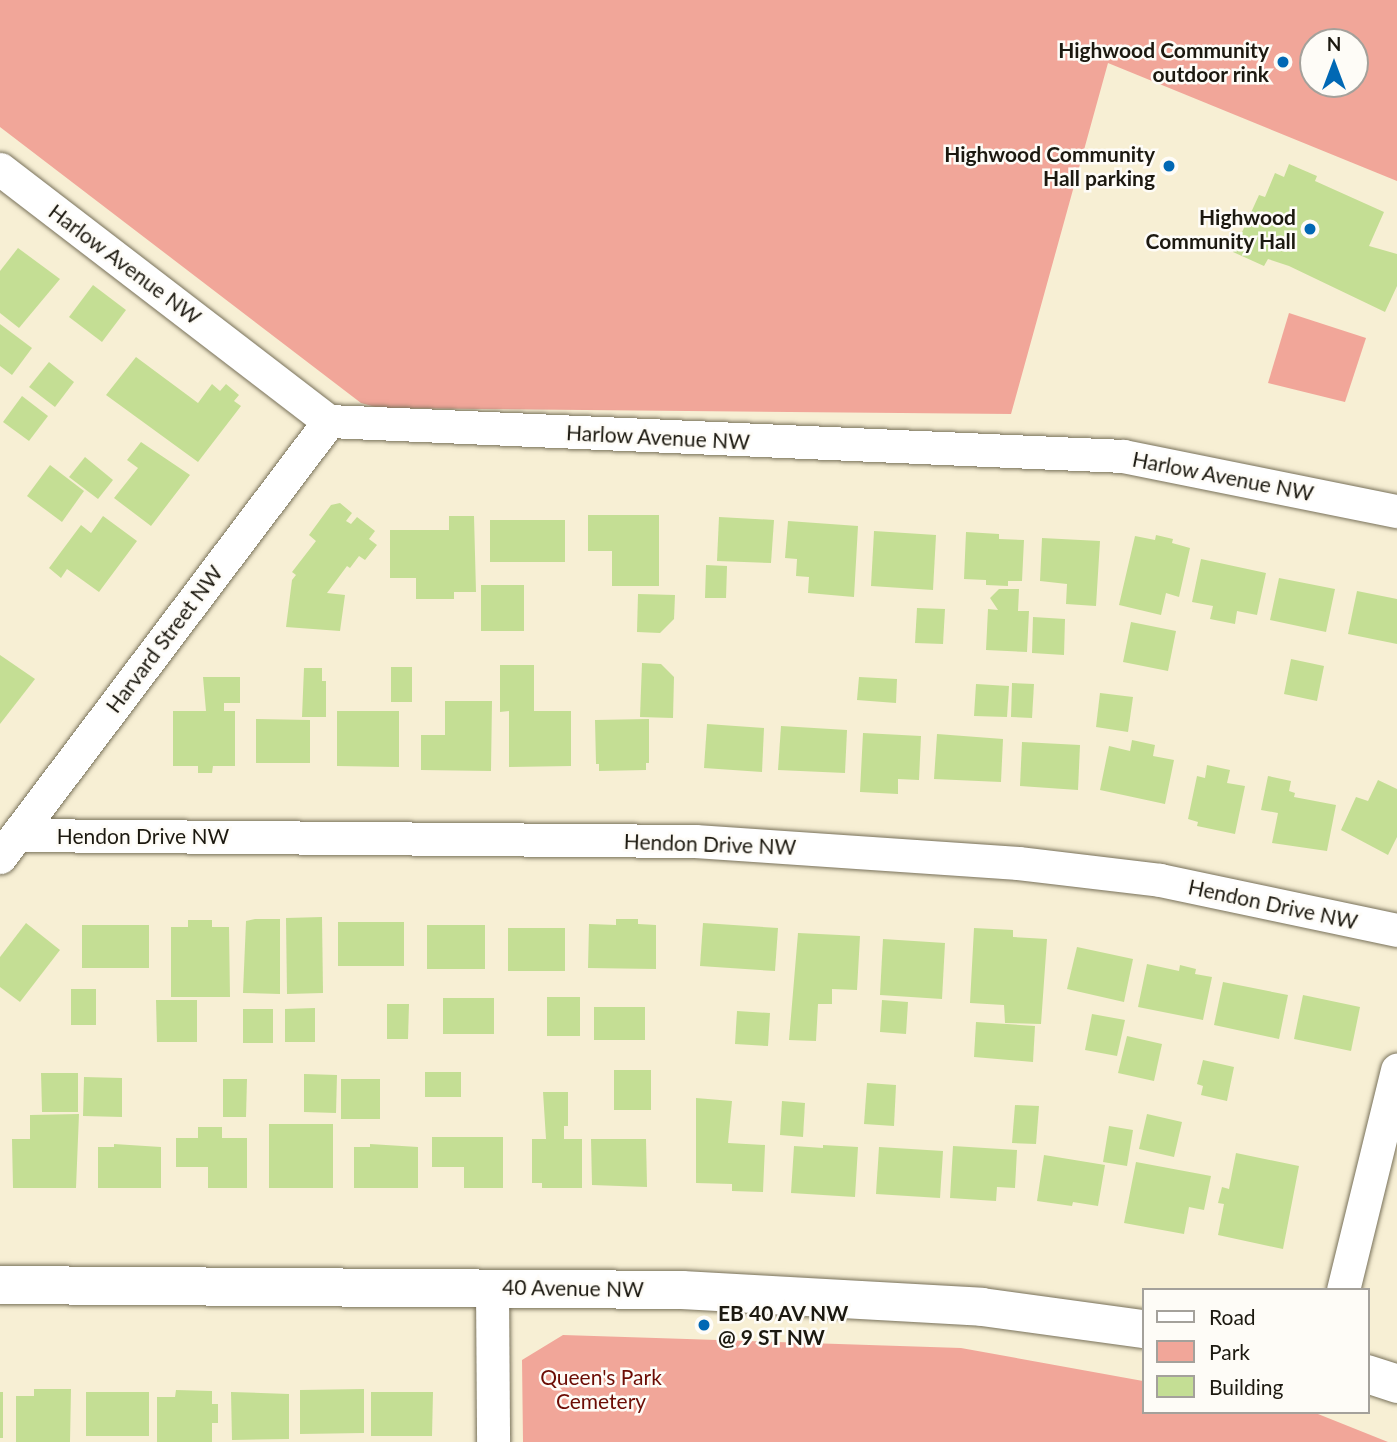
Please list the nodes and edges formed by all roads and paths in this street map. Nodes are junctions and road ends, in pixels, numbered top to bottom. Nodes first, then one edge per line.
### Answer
1 (0, 170) edge
2 (329, 421) junction
3 (1397, 511) edge
4 (8, 846) edge
5 (1397, 930) edge
6 (1397, 1070) edge
7 (0, 1285) edge
8 (492, 1287) junction
9 (1343, 1288) edge
10 (1142, 1329) edge
11 (1369, 1375) edge
12 (1397, 1384) edge
13 (493, 1442) edge

1 - 2 street, Harlow Avenue NW
2 - 3 street, Harlow Avenue NW
2 - 4 street, Harvard Street NW
4 - 5 street, Hendon Drive NW
6 - 9 street
7 - 8 street, 40 Avenue NW
8 - 10 street, 40 Avenue NW
8 - 13 street
11 - 12 street

